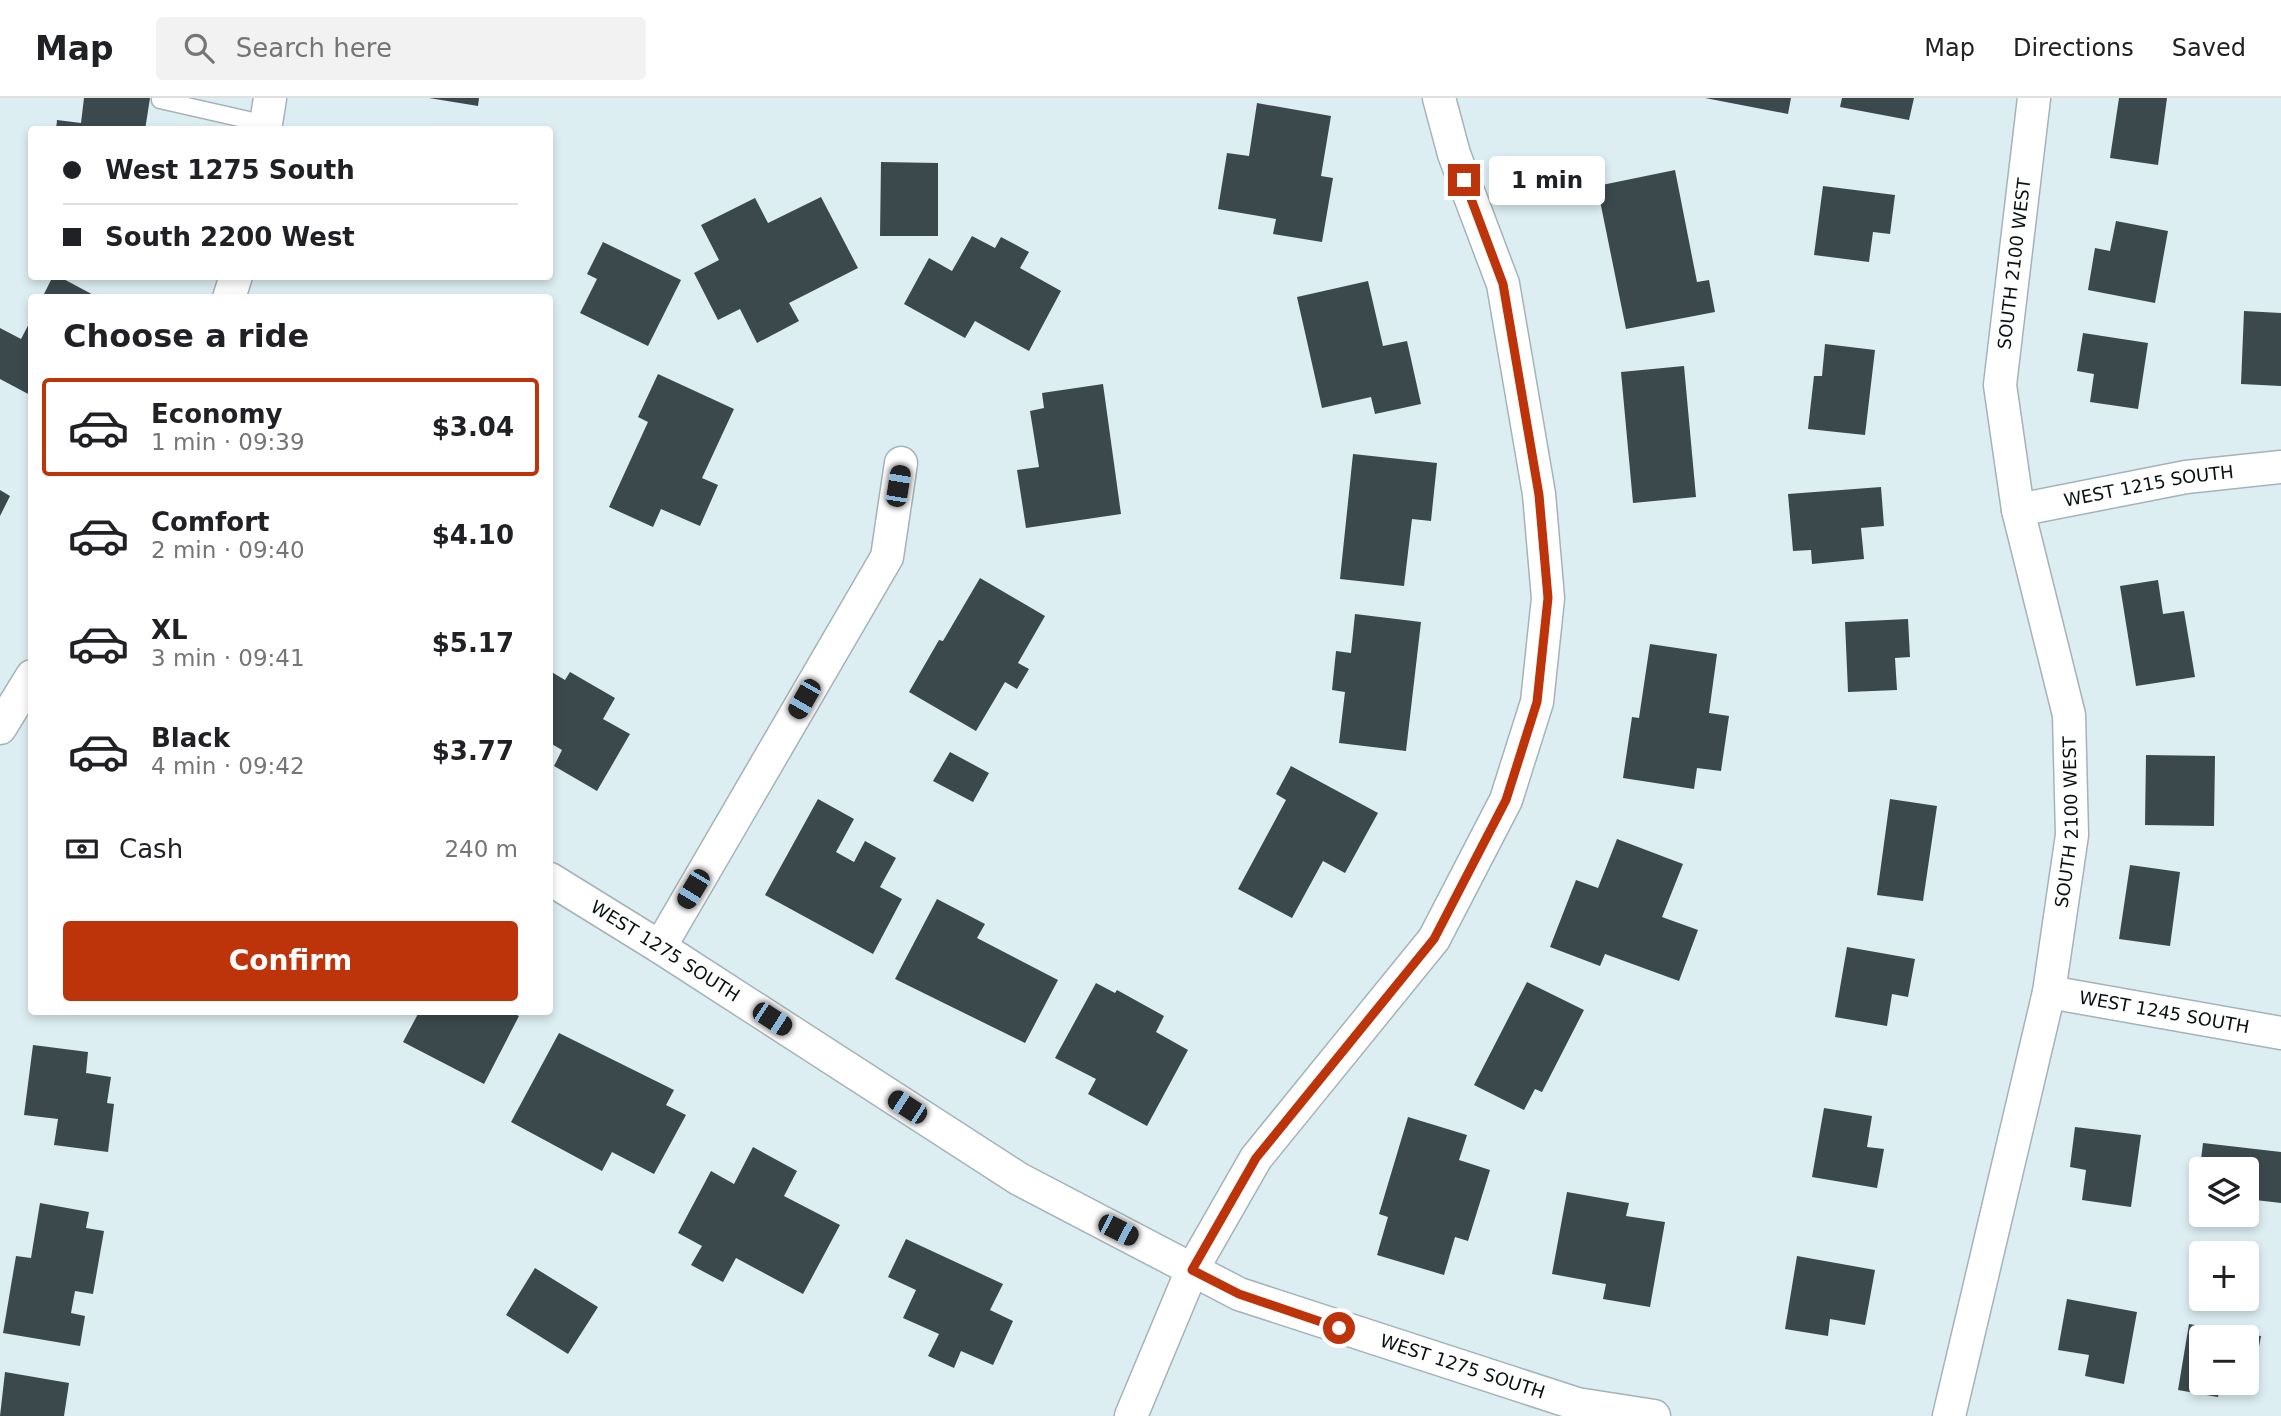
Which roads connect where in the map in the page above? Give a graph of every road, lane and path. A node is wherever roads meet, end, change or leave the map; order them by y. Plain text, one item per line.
1 (1438, 98) edge
2 (2034, 98) edge
3 (160, 100) dead end
4 (267, 117) edge
5 (901, 463) dead end
6 (2281, 467) edge
7 (2018, 510) junction
8 (28, 683) edge
9 (0, 729) edge
10 (553, 881) edge
11 (660, 947) junction
12 (2049, 992) junction
13 (2281, 1033) edge
14 (1192, 1270) junction
15 (1131, 1416) edge
16 (1654, 1416) edge
17 (1949, 1416) edge

1 - 14 street
2 - 7 street, SOUTH 2100 WEST
3 - 4 lane
5 - 11 street
6 - 7 street, WEST 1215 SOUTH
7 - 12 street, SOUTH 2100 WEST
8 - 9 street
10 - 11 street, WEST 1275 SOUTH
11 - 14 street, WEST 1275 SOUTH
12 - 13 street, WEST 1245 SOUTH
12 - 17 street, SOUTH 2100 WEST
14 - 15 street
14 - 16 street, WEST 1275 SOUTH

